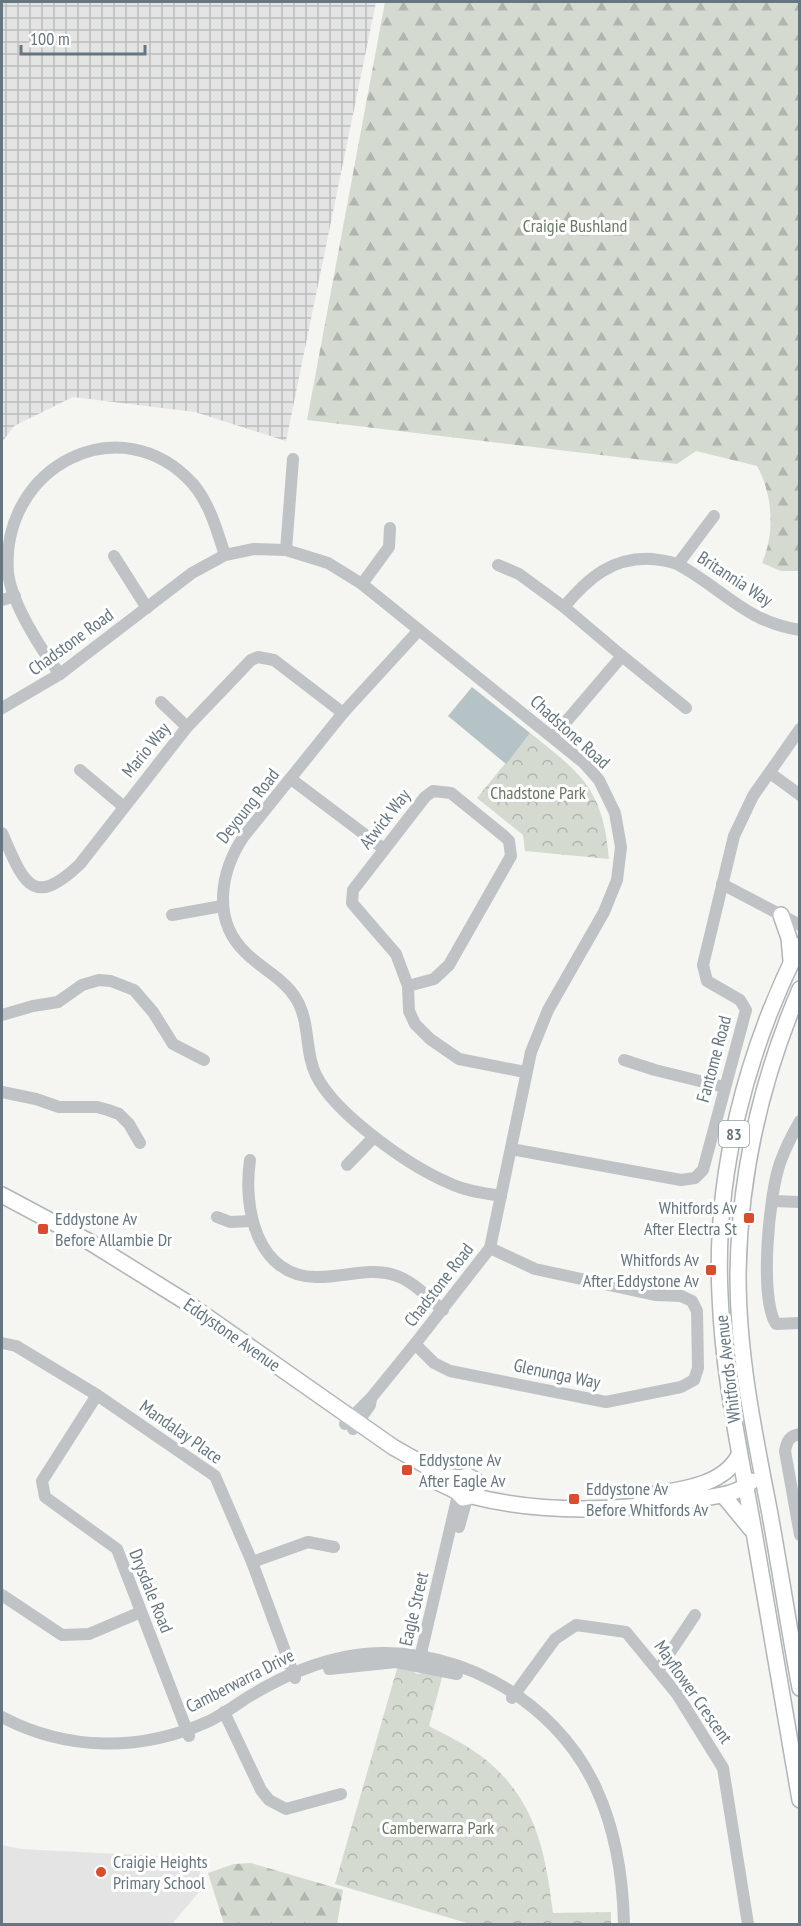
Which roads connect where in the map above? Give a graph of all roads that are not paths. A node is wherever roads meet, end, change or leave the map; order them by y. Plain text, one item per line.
1 (292, 459) dead end
2 (714, 516) dead end
3 (390, 528) dead end
4 (286, 550) junction
5 (225, 555) junction
6 (114, 556) dead end
7 (678, 564) junction
8 (498, 565) dead end
9 (362, 584) junction
10 (15, 596) junction
11 (2, 600) edge
12 (564, 607) junction
13 (147, 608) junction
14 (419, 630) junction
15 (800, 630) edge
16 (622, 656) junction
17 (60, 674) junction
18 (161, 702) dead end
19 (2, 708) edge
20 (686, 708) dead end
21 (343, 713) junction
22 (188, 727) junction
23 (800, 729) edge
24 (553, 737) junction
25 (80, 770) dead end
26 (770, 773) junction
27 (291, 779) junction
28 (800, 795) edge
29 (124, 807) junction
30 (2, 833) edge
31 (384, 849) junction
32 (722, 884) junction
33 (222, 906) junction
34 (172, 915) dead end
35 (781, 915) junction
36 (800, 925) edge
37 (800, 945) edge
38 (791, 963) junction
39 (408, 986) junction
40 (800, 989) edge
41 (2, 1015) edge
42 (204, 1060) dead end
43 (624, 1060) dead end
44 (525, 1072) junction
45 (723, 1087) junction
46 (2, 1092) edge
47 (800, 1121) edge
48 (374, 1137) junction
49 (140, 1143) dead end
50 (512, 1149) junction
51 (250, 1160) dead end
52 (347, 1165) dead end
53 (2, 1195) edge
54 (501, 1196) junction
55 (772, 1201) junction
56 (800, 1202) edge
57 (2, 1203) edge
58 (217, 1217) dead end
59 (251, 1221) junction
60 (490, 1248) junction
61 (443, 1310) junction
62 (800, 1323) edge
63 (2, 1343) edge
64 (415, 1344) junction
65 (97, 1395) junction
66 (351, 1423) junction
67 (800, 1434) edge
68 (739, 1455) junction
69 (761, 1471) junction
70 (746, 1486) junction
71 (465, 1490) junction
72 (723, 1495) junction
73 (641, 1500) junction
74 (769, 1509) junction
75 (754, 1533) junction
76 (800, 1535) edge
77 (334, 1547) dead end
78 (252, 1562) junction
79 (2, 1595) edge
80 (141, 1612) junction
81 (695, 1615) dead end
82 (423, 1660) junction
83 (659, 1669) junction
84 (294, 1676) junction
85 (800, 1688) edge
86 (513, 1696) junction
87 (226, 1716) junction
88 (2, 1717) edge
89 (2, 1725) edge
90 (188, 1733) junction
91 (341, 1794) dead end
92 (800, 1800) edge
93 (616, 1924) edge
94 (624, 1924) edge
95 (747, 1924) edge

1 - 4 street
2 - 7 street
3 - 9 street
4 - 5 street, Chadstone Road
4 - 9 street, Chadstone Road
5 - 10 street
5 - 13 street, Chadstone Road
6 - 13 street
7 - 12 street, Britannia Way
7 - 15 street, Britannia Way
8 - 12 street
9 - 14 street, Chadstone Road
10 - 11 street
10 - 17 street
12 - 16 street
13 - 17 street, Chadstone Road
14 - 21 street, Deyoung Road
14 - 24 street, Chadstone Road
16 - 20 street
16 - 24 street
17 - 19 street, Chadstone Road
18 - 22 street
21 - 22 street, Mario Way
21 - 27 street, Deyoung Road
22 - 29 street, Mario Way
23 - 26 street, Fantome Road
24 - 44 street, Chadstone Road
25 - 29 street
26 - 28 street
26 - 32 street, Fantome Road
27 - 31 street
27 - 33 street, Deyoung Road
29 - 30 street, Mario Way
31 - 39 street, Atwick Way
31 - 39 street, Atwick Way
32 - 35 street
32 - 45 street, Fantome Road
33 - 34 street
33 - 48 street
35 - 36 street
35 - 38 main road
37 - 38 main road, Whitfords Avenue / 83
38 - 68 main road, Whitfords Avenue / 83
39 - 44 street, Atwick Way
40 - 69 main road, Whitfords Avenue / 83
41 - 42 street
43 - 45 street
44 - 50 street, Chadstone Road
45 - 50 street, Fantome Road
46 - 49 street
47 - 55 street
48 - 52 street
48 - 54 street
50 - 54 street, Chadstone Road
51 - 59 street
53 - 66 main road, Eddystone Avenue
54 - 60 street, Chadstone Road
55 - 56 street
55 - 62 street
57 - 66 main road, Eddystone Avenue
58 - 59 street
59 - 61 street
60 - 61 street, Chadstone Road
60 - 64 street, Glenunga Way
61 - 64 street, Chadstone Road
63 - 65 street, Mandalay Place
64 - 66 street, Chadstone Road
65 - 78 street, Mandalay Place
65 - 80 street, Drysdale Road
66 - 71 main road, Eddystone Avenue
67 - 76 street
68 - 70 main road, Whitfords Avenue / 83
68 - 73 main road
69 - 70 main road, Eddystone Avenue
69 - 74 main road, Whitfords Avenue / 83
70 - 72 main road, Eddystone Avenue
70 - 73 main road, Eddystone Avenue
70 - 74 main road
70 - 75 main road, Whitfords Avenue / 83
71 - 72 main road, Eddystone Avenue
71 - 73 main road, Eddystone Avenue
71 - 82 street, Eagle Street
72 - 75 main road
74 - 85 main road, Whitfords Avenue / 83
75 - 92 main road, Whitfords Avenue / 83
77 - 78 street
78 - 84 street, Mandalay Place
79 - 80 street
80 - 90 street, Drysdale Road
81 - 83 street
82 - 84 street, Camberwarra Drive
82 - 86 street, Camberwarra Drive
83 - 86 street, Mayflower Crescent
83 - 95 street, Mayflower Crescent
84 - 87 street, Camberwarra Drive
86 - 93 street, Camberwarra Drive
86 - 94 street, Camberwarra Drive
87 - 90 street, Camberwarra Drive
87 - 91 street
88 - 90 street, Camberwarra Drive
89 - 90 street, Camberwarra Drive

